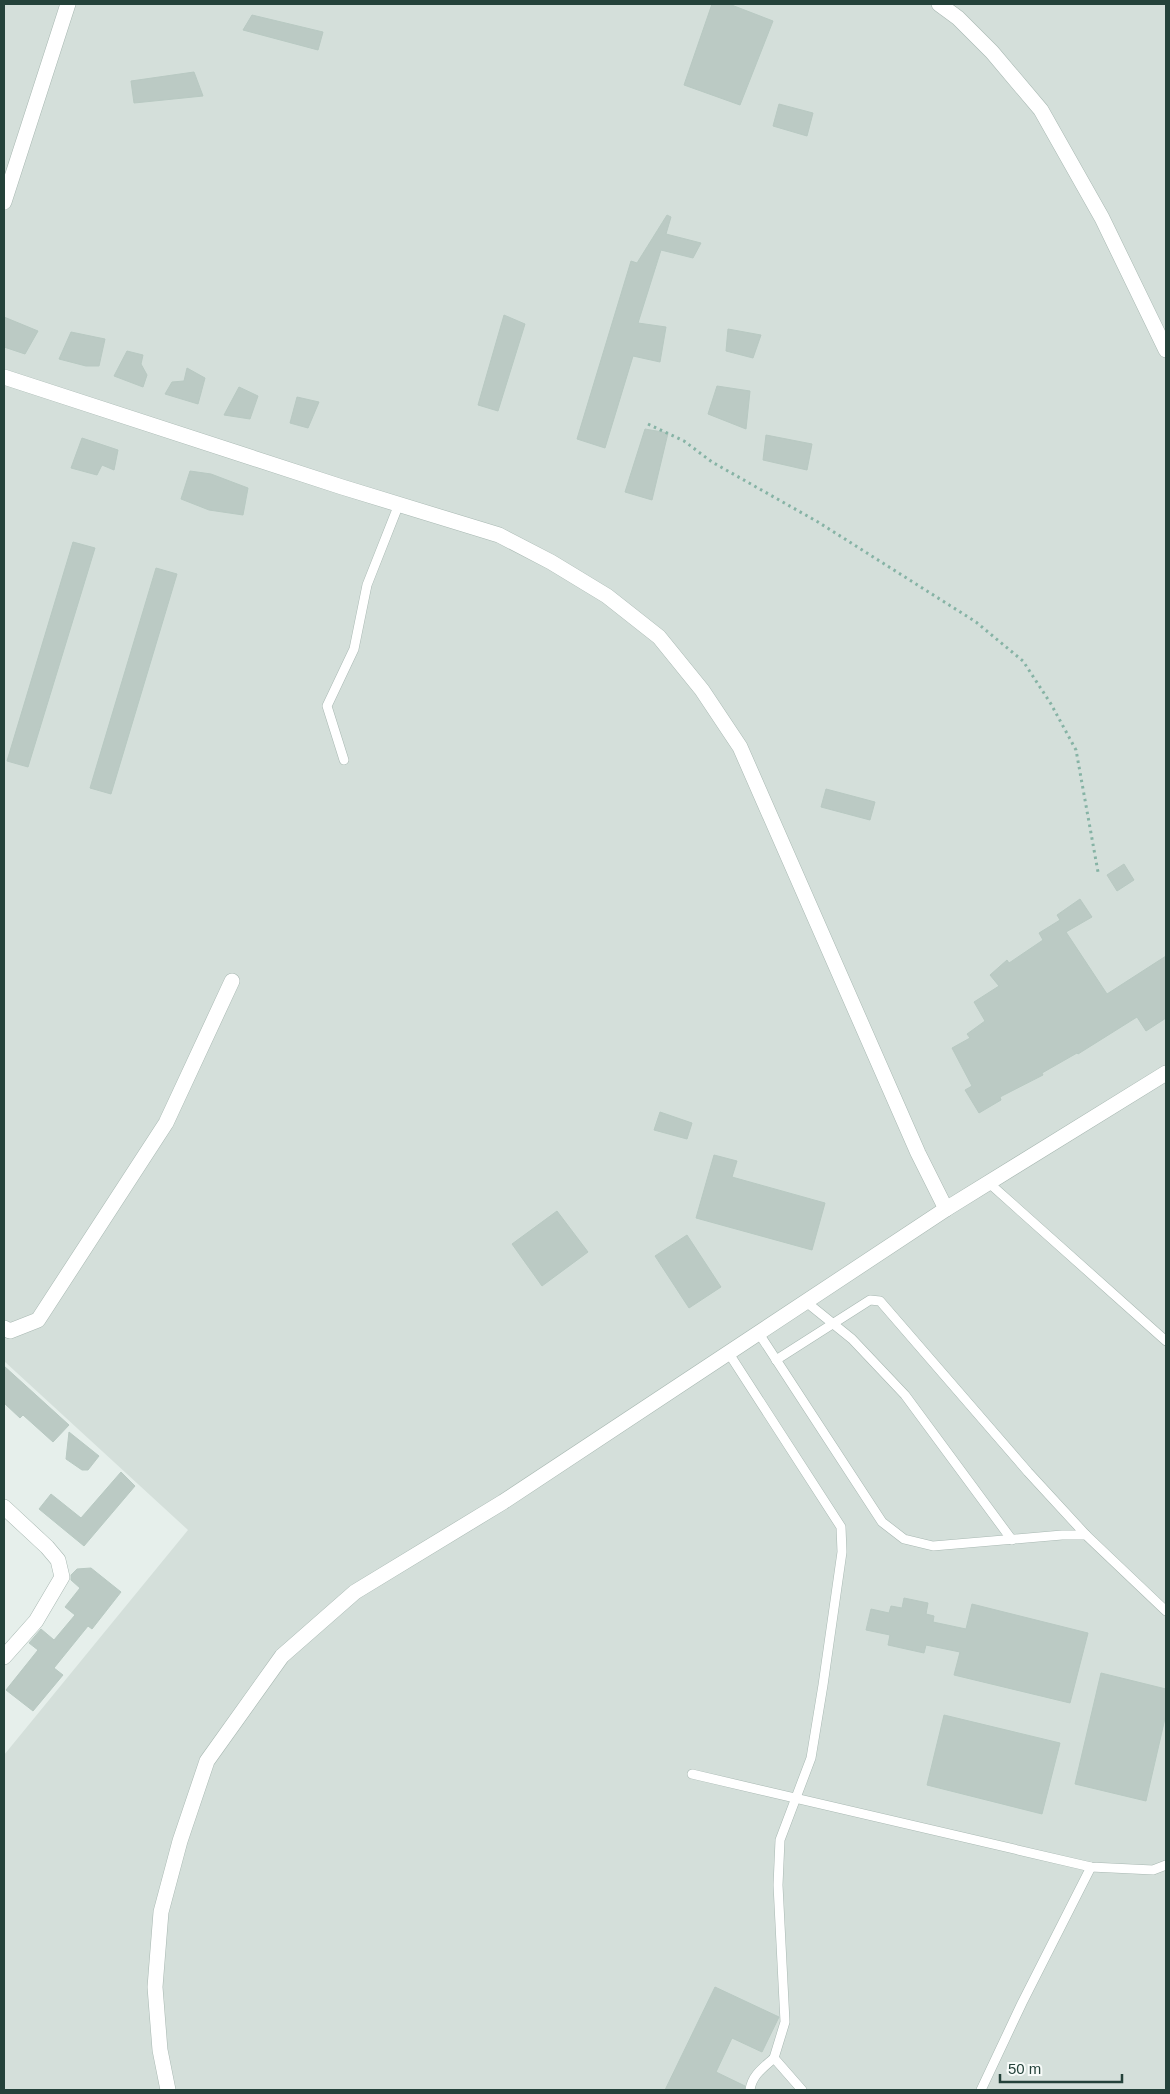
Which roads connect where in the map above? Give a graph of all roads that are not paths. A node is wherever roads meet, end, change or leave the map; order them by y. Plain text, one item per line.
1 (68, 4) edge
2 (939, 4) edge
3 (4, 202) edge
4 (1166, 350) edge
5 (4, 377) edge
6 (398, 504) junction
7 (344, 760) dead end
8 (232, 981) dead end
9 (1166, 1073) edge
10 (989, 1183) junction
11 (946, 1209) junction
12 (805, 1301) junction
13 (833, 1323) junction
14 (4, 1328) edge
15 (758, 1332) junction
16 (1166, 1341) edge
17 (728, 1352) junction
18 (776, 1360) junction
19 (4, 1507) edge
20 (1086, 1535) junction
21 (1012, 1540) junction
22 (1166, 1611) edge
23 (4, 1657) edge
24 (692, 1774) dead end
25 (797, 1799) junction
26 (1166, 1865) edge
27 (1091, 1867) junction
28 (774, 2058) junction
29 (168, 2090) edge
30 (750, 2090) edge
31 (802, 2090) edge
32 (981, 2090) edge

1 - 3 street
2 - 4 street
5 - 6 street
6 - 7 lane
6 - 11 street
8 - 14 street
9 - 10 street
10 - 11 street
10 - 16 lane
11 - 12 street
12 - 13 lane
12 - 15 street
13 - 18 lane
13 - 20 lane
13 - 21 lane
15 - 17 street
15 - 18 lane
17 - 25 lane
17 - 29 street
18 - 21 lane
19 - 23 street
20 - 21 lane
20 - 22 lane
24 - 25 lane
25 - 27 lane
25 - 28 lane
26 - 27 lane
27 - 32 lane
28 - 30 lane
28 - 31 lane

